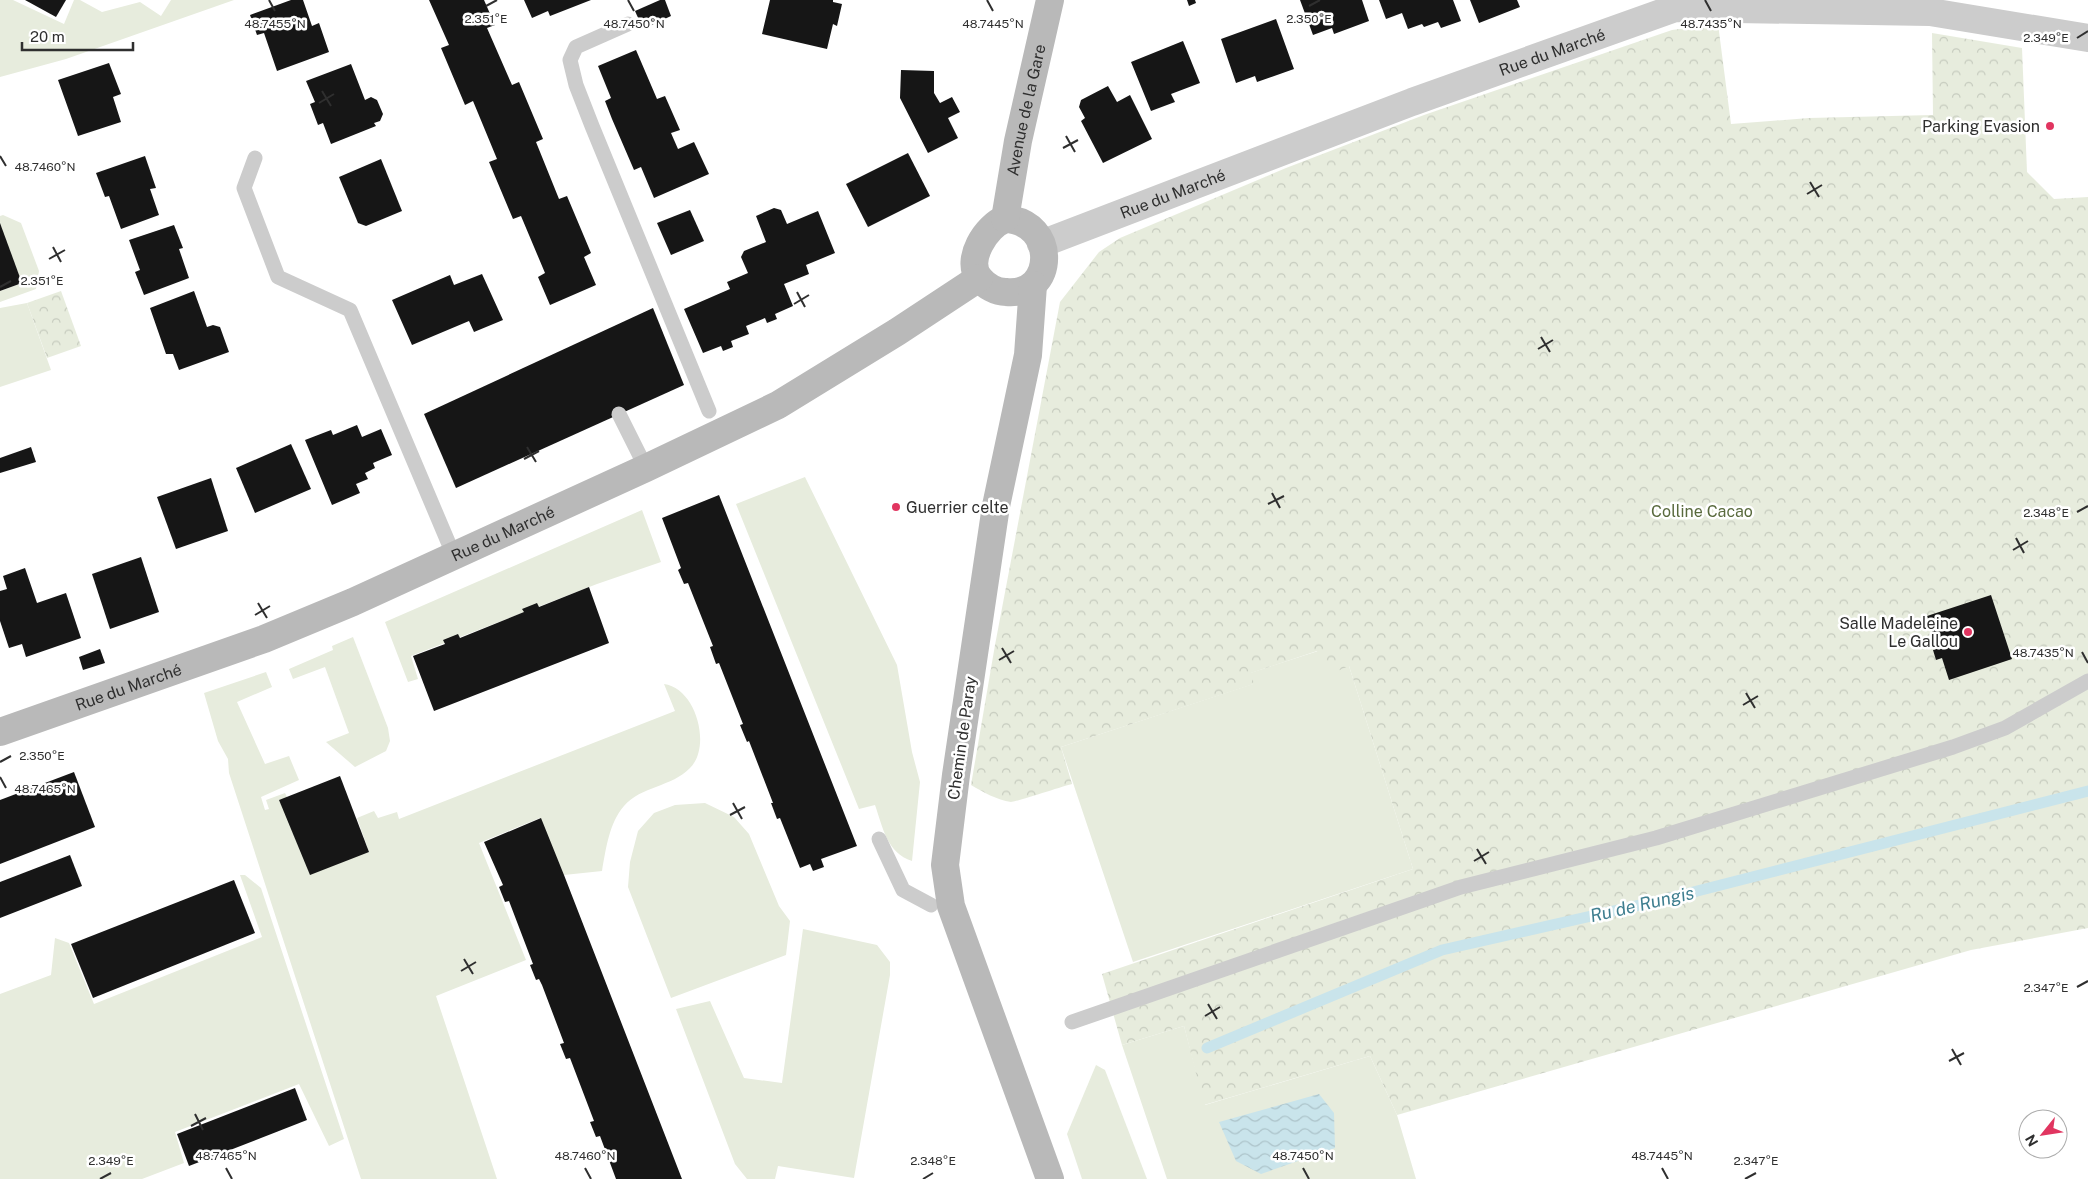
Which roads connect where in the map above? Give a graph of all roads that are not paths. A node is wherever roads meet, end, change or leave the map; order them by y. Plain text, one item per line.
1 (1050, 0) edge
2 (628, 24) dead end
3 (2088, 38) edge
4 (255, 158) dead end
5 (1005, 219) junction
6 (1041, 244) junction
7 (979, 278) junction
8 (1033, 285) junction
9 (709, 411) dead end
10 (619, 414) dead end
11 (646, 468) junction
12 (454, 556) junction
13 (2088, 681) edge
14 (0, 732) edge
15 (879, 838) dead end
16 (931, 905) dead end
17 (1072, 1022) dead end
18 (1050, 1179) edge

1 - 5 street, Avenue de la Gare
2 - 9 lane
3 - 6 street, Rue du Marché
4 - 12 lane
5 - 6 street
5 - 7 street
6 - 8 street
7 - 8 street
7 - 11 street, Rue du Marché
8 - 18 street, Chemin de Paray
10 - 11 lane
11 - 12 street, Rue du Marché
12 - 14 street, Rue du Marché
13 - 17 lane
15 - 16 lane

